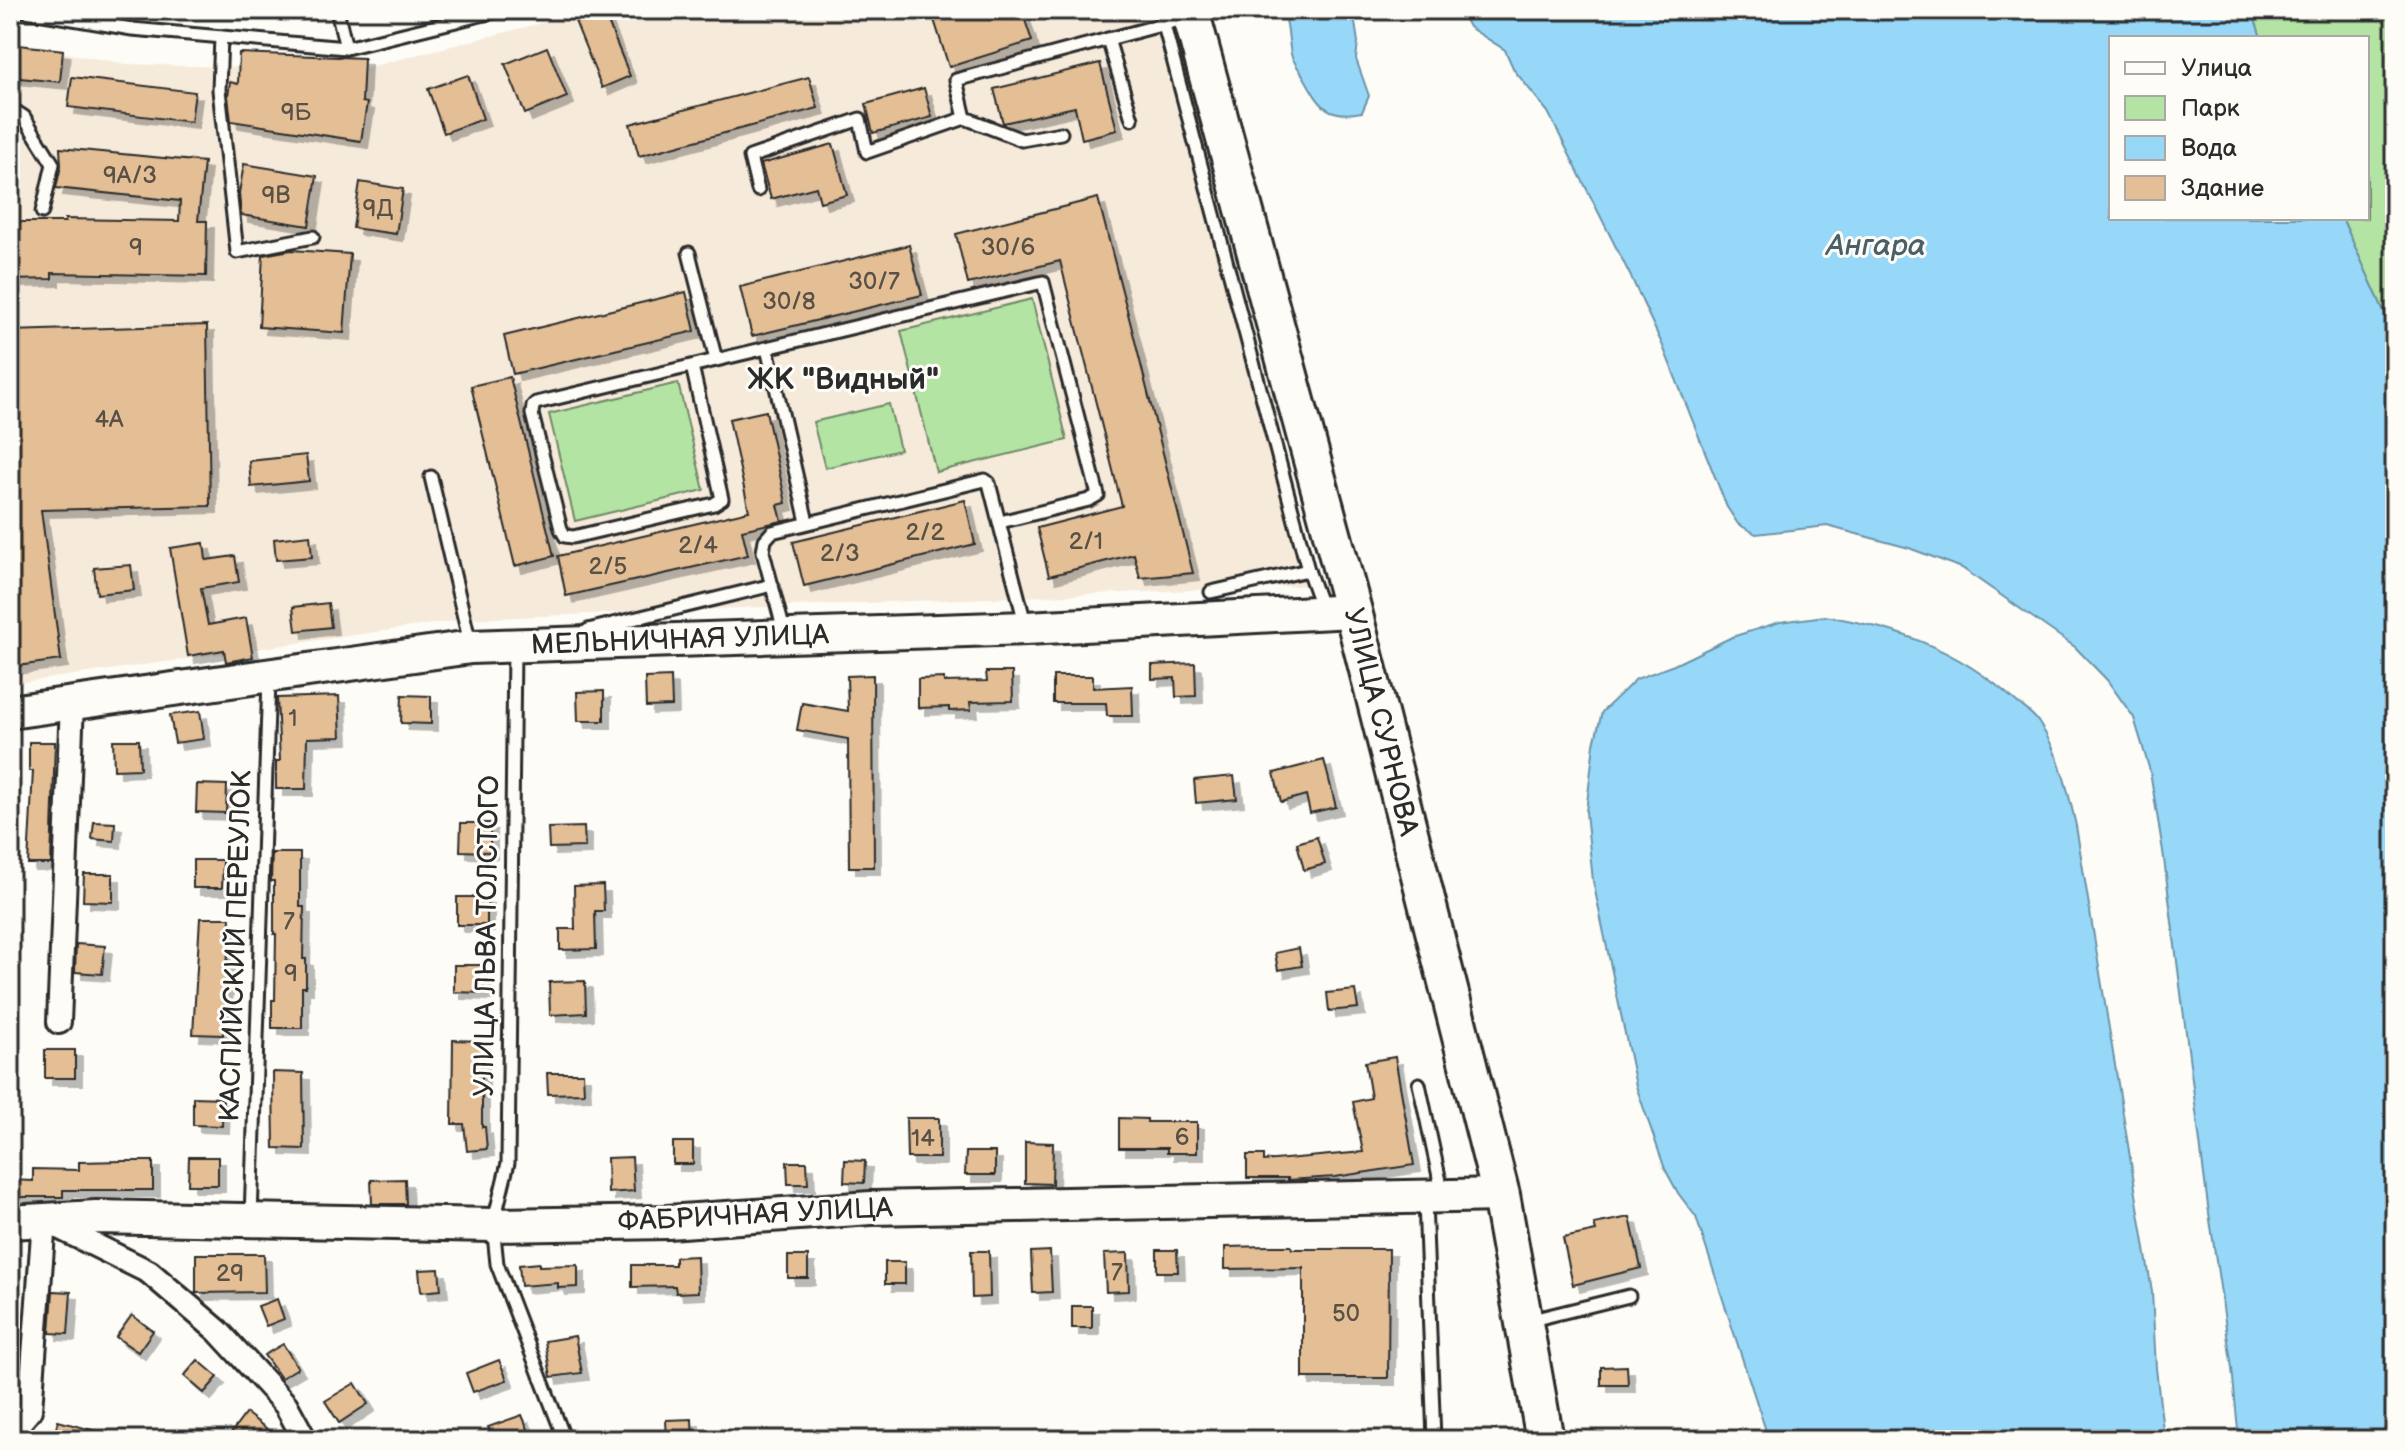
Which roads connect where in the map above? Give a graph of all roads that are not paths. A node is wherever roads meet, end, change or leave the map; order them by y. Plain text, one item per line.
1 (20, 10) edge
2 (337, 10) edge
3 (501, 10) edge
4 (1184, 14) edge
5 (221, 37) junction
6 (1108, 39) junction
7 (346, 48) junction
8 (10, 108) edge
9 (965, 118) junction
10 (1132, 119) dead end
11 (1061, 133) dead end
12 (758, 190) dead end
13 (42, 212) dead end
14 (313, 237) dead end
15 (689, 253) dead end
16 (767, 348) junction
17 (716, 360) junction
18 (692, 366) junction
19 (431, 477) dead end
20 (807, 522) junction
21 (1000, 522) junction
22 (1308, 570) junction
23 (772, 585) junction
24 (1211, 592) dead end
25 (1338, 612) junction
26 (1026, 628) junction
27 (785, 636) junction
28 (520, 645) junction
29 (471, 647) junction
30 (269, 675) junction
31 (72, 703) junction
32 (10, 712) edge
33 (59, 1022) dead end
34 (1419, 1084) dead end
35 (1501, 1195) junction
36 (1434, 1196) junction
37 (251, 1219) junction
38 (44, 1220) junction
39 (10, 1222) edge
40 (493, 1225) junction
41 (1629, 1296) dead end
42 (1540, 1318) junction
43 (10, 1424) edge
44 (305, 1440) edge
45 (565, 1440) edge
46 (1434, 1440) edge
47 (1545, 1440) edge
48 (1560, 1440) edge

1 - 5 lane
2 - 7 lane
3 - 7 lane
4 - 6 lane
4 - 22 lane
4 - 25 main road, УЛИЦА СУРНОВА
4 - 42 main road, УЛИЦА СУРНОВА
5 - 7 lane
5 - 14 lane
6 - 9 lane
6 - 10 lane
8 - 13 lane
9 - 11 lane
9 - 12 lane
15 - 17 lane
16 - 17 lane
16 - 20 lane
16 - 21 lane
17 - 18 lane
18 - 18 lane
19 - 29 lane
20 - 21 lane
20 - 23 lane
21 - 26 lane
22 - 24 lane
22 - 25 lane
23 - 27 lane
23 - 28 lane
25 - 26 street, МЕЛЬНИЧНАЯ УЛИЦА
25 - 35 main road, УЛИЦА СУРНОВА
26 - 27 street, МЕЛЬНИЧНАЯ УЛИЦА
27 - 28 street, МЕЛЬНИЧНАЯ УЛИЦА
28 - 29 street, МЕЛЬНИЧНАЯ УЛИЦА
28 - 40 lane, УЛИЦА ЛЬВА ТОЛСТОГО
29 - 30 street, МЕЛЬНИЧНАЯ УЛИЦА
30 - 31 street, МЕЛЬНИЧНАЯ УЛИЦА
30 - 37 lane, КАСПИЙСКИЙ ПЕРЕУЛОК
31 - 32 street, МЕЛЬНИЧНАЯ УЛИЦА
31 - 33 street
34 - 36 lane
35 - 36 street, ФАБРИЧНАЯ УЛИЦА
35 - 47 main road, УЛИЦА СУРНОВА
36 - 40 street, ФАБРИЧНАЯ УЛИЦА
36 - 46 lane
37 - 38 street, ФАБРИЧНАЯ УЛИЦА
37 - 40 street, ФАБРИЧНАЯ УЛИЦА
38 - 39 street, ФАБРИЧНАЯ УЛИЦА
38 - 43 street
38 - 44 street
40 - 45 lane, УЛИЦА ЛЬВА ТОЛСТОГО
41 - 42 lane
42 - 48 main road, УЛИЦА СУРНОВА

